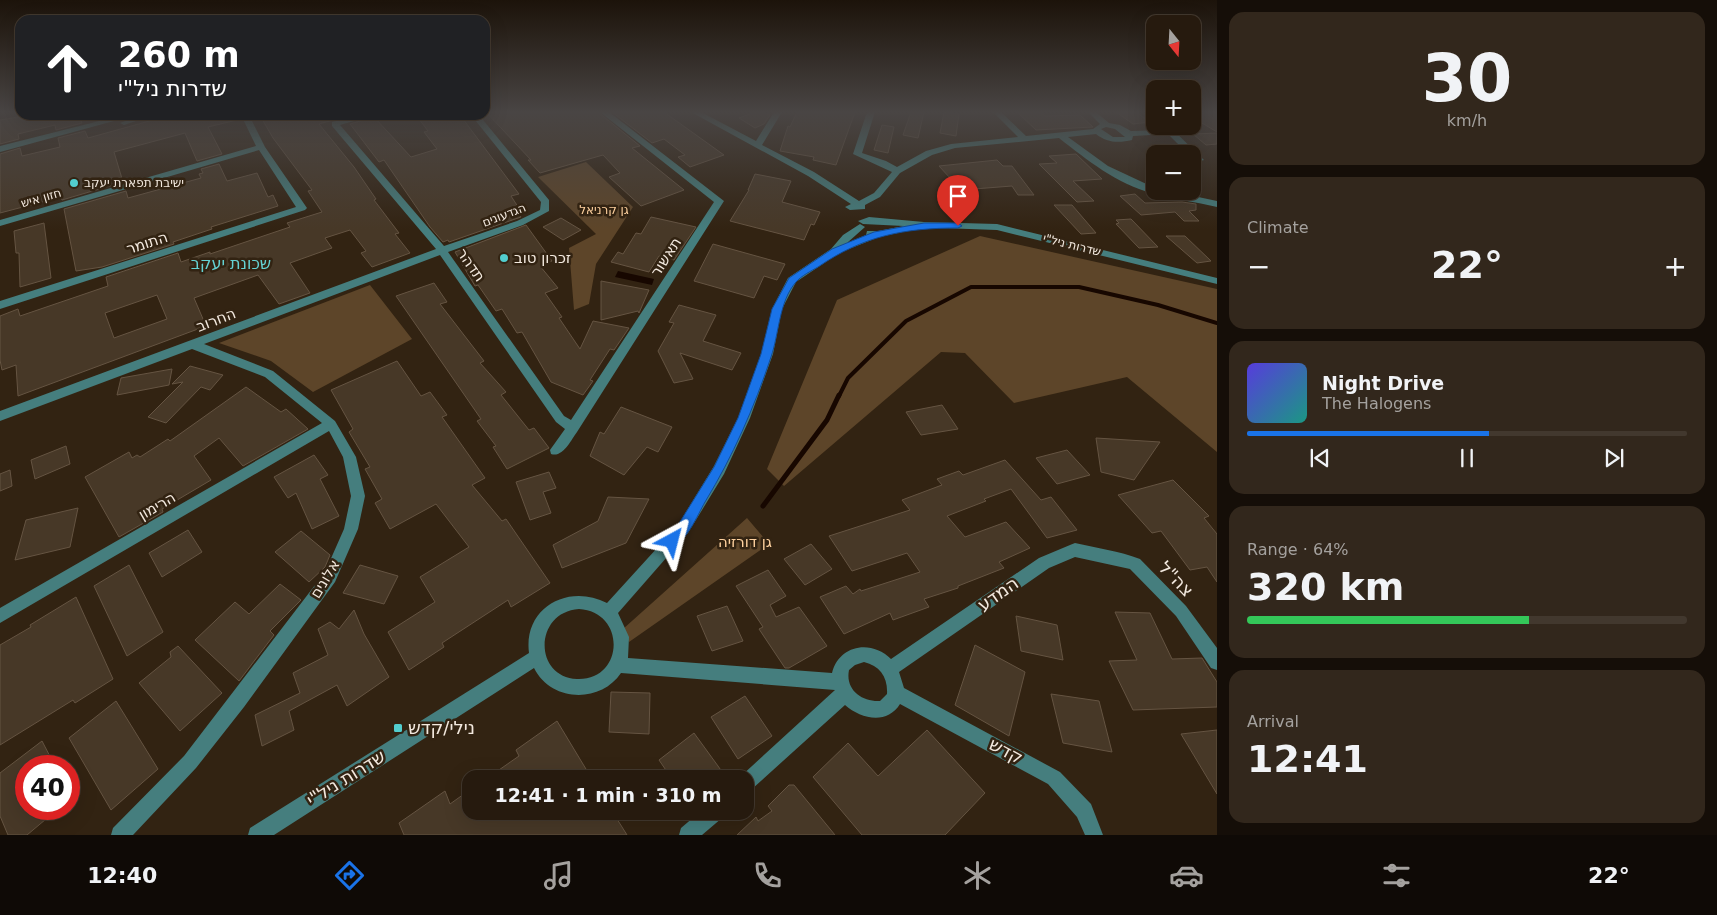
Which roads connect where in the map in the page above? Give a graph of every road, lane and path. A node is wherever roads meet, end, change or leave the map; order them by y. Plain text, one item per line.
1 (247, 151) edge
2 (264, 151) edge
3 (358, 151) edge
4 (504, 151) edge
5 (654, 151) edge
6 (753, 151) edge
7 (766, 151) edge
8 (858, 151) edge
9 (938, 151) edge
10 (1081, 151) edge
11 (897, 171) junction
12 (1146, 188) edge
13 (1198, 200) edge
14 (1217, 204) edge
15 (855, 206) junction
16 (876, 221) junction
17 (0, 223) edge
18 (862, 224) junction
19 (924, 225) junction
20 (879, 234) junction
21 (442, 250) junction
22 (835, 251) junction
23 (1217, 281) edge
24 (0, 305) edge
25 (194, 345) junction
26 (0, 416) edge
27 (331, 424) junction
28 (573, 428) junction
29 (556, 450) dead end
30 (1116, 558) joint
31 (609, 612) junction
32 (0, 616) edge
33 (537, 657) junction
34 (1217, 662) edge
35 (617, 664) junction
36 (890, 669) junction
37 (843, 688) junction
38 (896, 692) junction
39 (754, 775) edge
40 (705, 820) edge
41 (120, 835) edge
42 (257, 835) edge
43 (688, 835) edge
44 (1094, 835) edge

1 - 17 street, חזון איש
2 - 24 street, התומר
3 - 21 street, תדהר
4 - 21 street, הגדעונים
5 - 28 street, תאשור
6 - 15 street
7 - 15 street
8 - 11 street
9 - 11 street
10 - 12 street
11 - 15 street
13 - 14 street
15 - 16 street
15 - 18 street
16 - 18 street, שדרות ניל"י
16 - 19 street, שדרות ניל"י
16 - 20 street
18 - 20 street
18 - 22 street, שדרות ניל"י
19 - 20 street, שדרות ניל"י
19 - 23 street, שדרות ניל"י
20 - 22 street, שדרות ניל"י
21 - 25 street, החרוב
21 - 28 street, תדהר
22 - 31 street, שדרות ניל"י
25 - 26 street, החרוב
25 - 27 street, אלונים
27 - 32 street, הרימון
27 - 41 street, אלונים
28 - 29 street, תאשור
30 - 34 street, צה"ל
30 - 36 street, המדע
31 - 33 street
31 - 35 street
33 - 35 street
33 - 42 street, שדרות ניל"י
35 - 37 street
36 - 37 street
36 - 38 street
37 - 38 street
37 - 39 street
38 - 44 street, קדש
40 - 43 street

